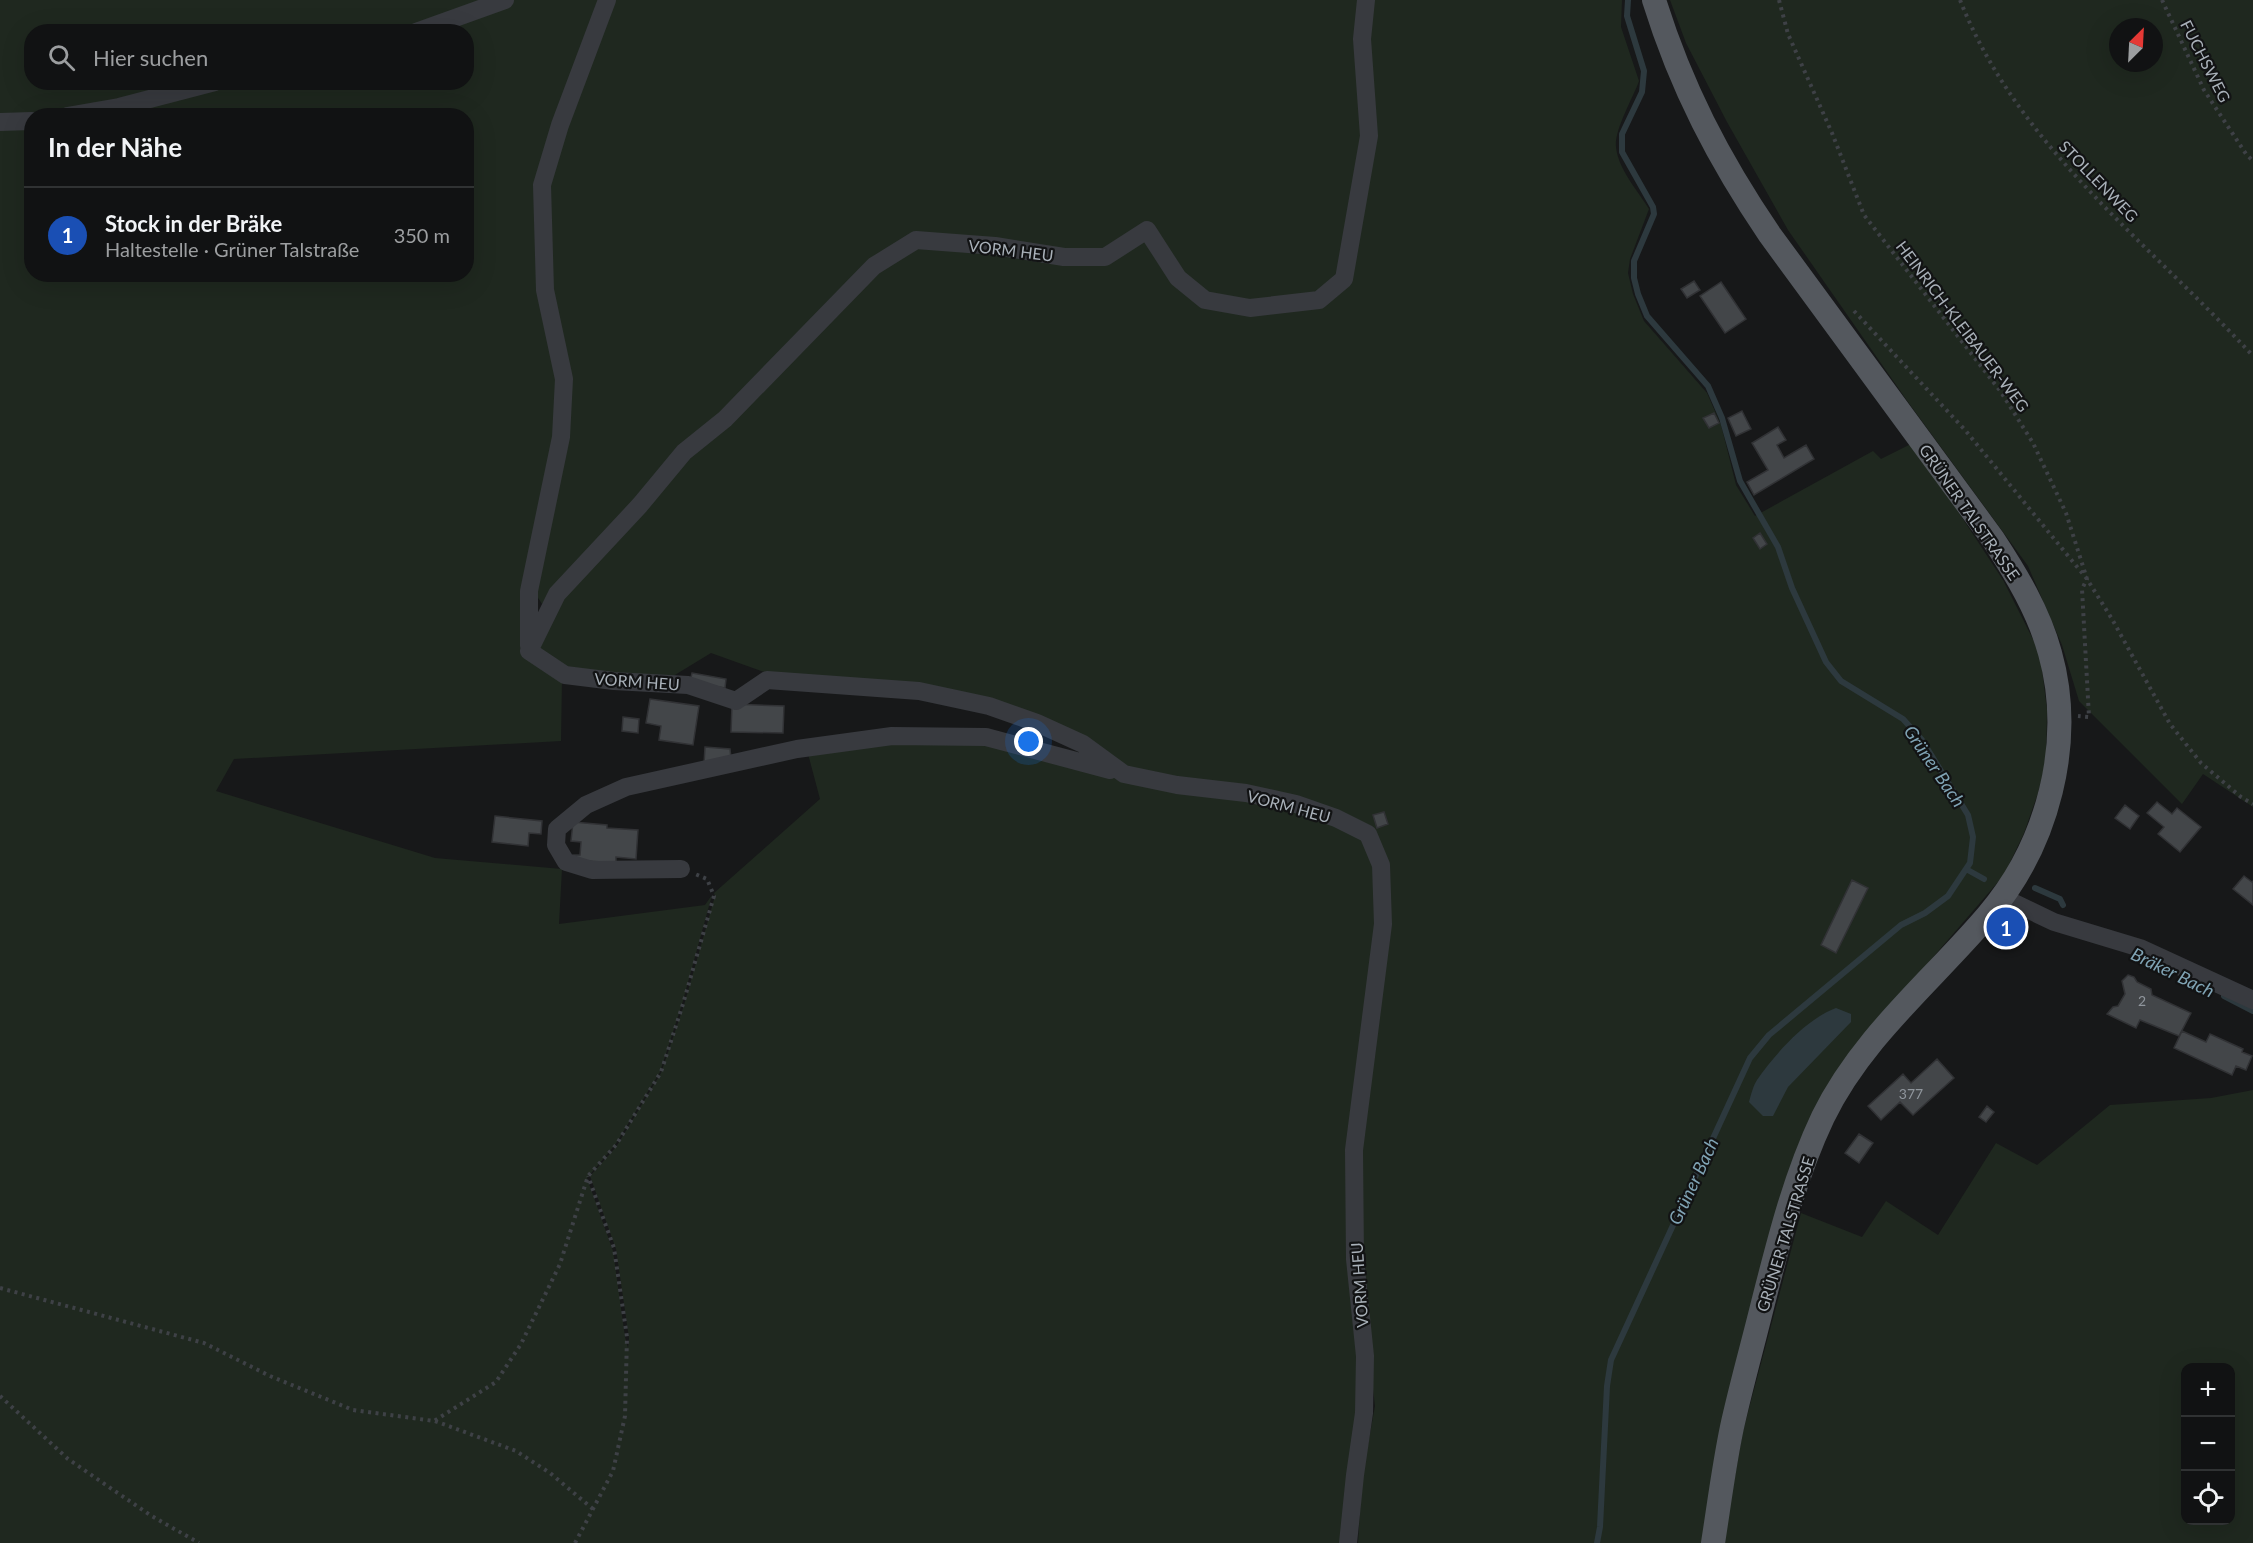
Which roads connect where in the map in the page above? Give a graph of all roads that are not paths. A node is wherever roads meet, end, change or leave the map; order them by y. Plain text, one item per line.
1 (505, 0) edge
2 (607, 0) edge
3 (1366, 0) edge
4 (1654, 0) edge
5 (438, 24) edge
6 (184, 90) edge
7 (113, 108) edge
8 (24, 121) edge
9 (0, 122) edge
10 (529, 651) junction
11 (1125, 774) junction
12 (681, 869) road end
13 (2002, 897) junction
14 (2253, 1000) edge
15 (1348, 1543) edge
16 (1713, 1543) edge

1 - 5 street
2 - 10 street
3 - 10 street, VORM HEU
4 - 13 main road, GRÜNER TALSTRASSE
6 - 7 street
8 - 9 street
10 - 11 street, VORM HEU
11 - 12 street
11 - 15 street, VORM HEU
13 - 14 street
13 - 16 main road, GRÜNER TALSTRASSE

